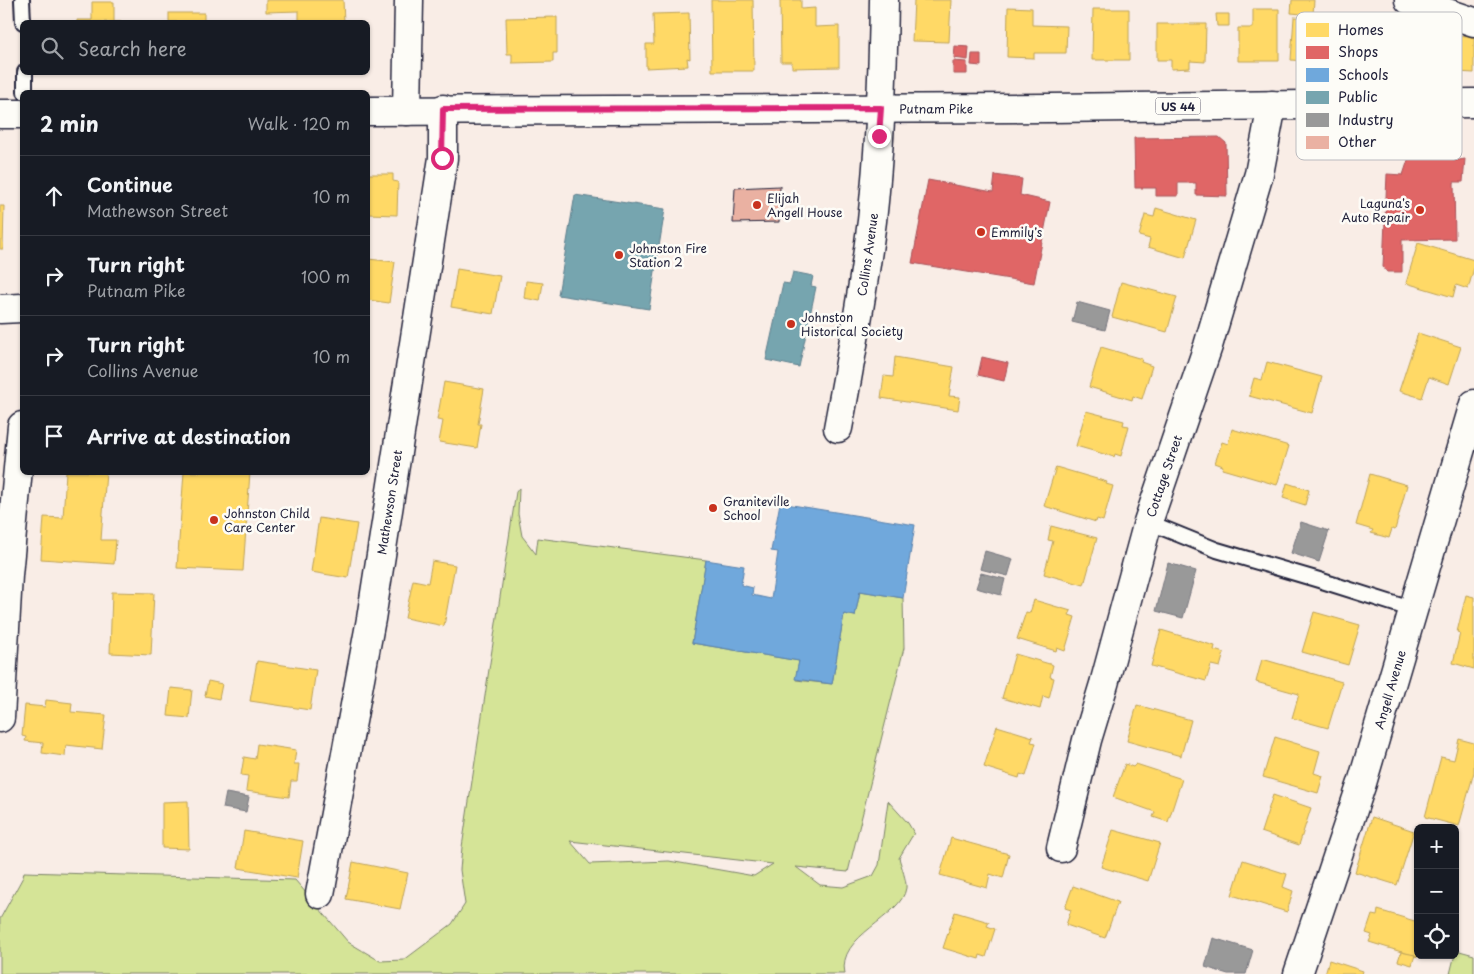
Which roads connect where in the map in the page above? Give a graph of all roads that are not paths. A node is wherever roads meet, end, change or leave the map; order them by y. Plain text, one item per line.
1 (22, 0) edge
2 (409, 0) edge
3 (884, 0) edge
4 (1409, 0) edge
5 (1444, 12) edge
6 (1462, 18) edge
7 (23, 20) edge
8 (1474, 22) edge
9 (25, 75) edge
10 (25, 90) edge
11 (1272, 105) junction
12 (1296, 105) edge
13 (881, 108) junction
14 (443, 109) junction
15 (370, 111) edge
16 (407, 111) junction
17 (0, 114) edge
18 (20, 114) edge
19 (20, 308) edge
20 (0, 309) edge
21 (1474, 404) edge
22 (838, 428) dead end
23 (20, 447) edge
24 (1148, 522) junction
25 (1414, 610) junction
26 (0, 718) edge
27 (1061, 848) dead end
28 (320, 894) dead end
29 (1298, 974) edge

1 - 7 lane
2 - 16 street
3 - 13 street, Collins Avenue
4 - 5 street
6 - 8 street
9 - 10 lane
11 - 12 street, Putnam Pike / US 44
11 - 13 street, Putnam Pike / US 44
11 - 24 street, Cottage Street
13 - 14 street, Putnam Pike / US 44
13 - 22 street, Collins Avenue
14 - 16 street, Putnam Pike / US 44
14 - 28 street, Mathewson Street
15 - 16 street, Putnam Pike / US 44
17 - 18 street
19 - 20 street
21 - 25 street, Angell Avenue
23 - 26 street
24 - 25 lane
24 - 27 street, Cottage Street
25 - 29 street, Angell Avenue

